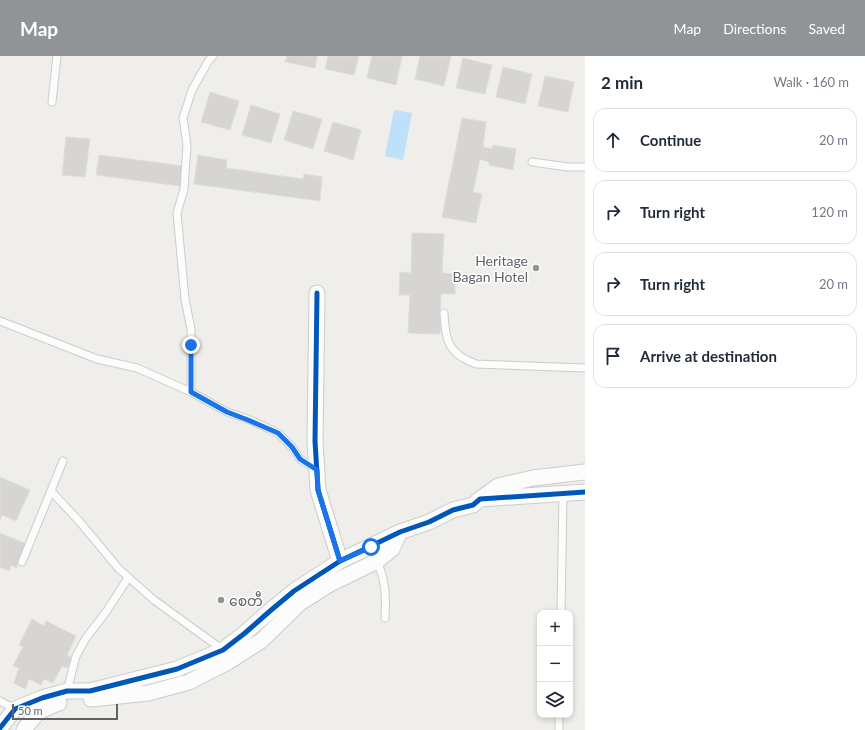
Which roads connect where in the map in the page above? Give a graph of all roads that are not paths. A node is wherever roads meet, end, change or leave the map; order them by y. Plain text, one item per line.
1 (57, 56) edge
2 (213, 56) edge
3 (52, 102) dead end
4 (532, 162) dead end
5 (585, 167) edge
6 (317, 294) dead end
7 (444, 313) dead end
8 (0, 321) edge
9 (585, 368) edge
10 (191, 392) junction
11 (63, 461) dead end
12 (317, 470) junction
13 (585, 472) edge
14 (51, 491) junction
15 (585, 492) edge
16 (563, 494) junction
17 (480, 499) junction
18 (400, 532) junction
19 (340, 561) junction
20 (359, 561) junction
21 (377, 561) junction
22 (22, 562) dead end
23 (128, 578) junction
24 (561, 610) edge
25 (385, 618) dead end
26 (223, 650) junction
27 (67, 691) junction
28 (0, 702) edge
29 (6, 717) edge
30 (559, 718) edge
31 (24, 730) edge
32 (559, 730) edge

1 - 3 lane
2 - 10 lane
4 - 5 lane
6 - 12 street
7 - 9 lane
8 - 10 lane
10 - 12 lane
11 - 14 lane
12 - 19 street
13 - 17 street
14 - 22 lane
14 - 23 lane
15 - 16 street
16 - 17 street
16 - 24 lane
17 - 18 street
18 - 20 street
18 - 21 street
19 - 20 street
19 - 26 street
20 - 21 street
20 - 31 street
21 - 25 lane
23 - 26 lane
23 - 27 lane
26 - 27 street
27 - 29 street
28 - 29 lane
30 - 32 lane

